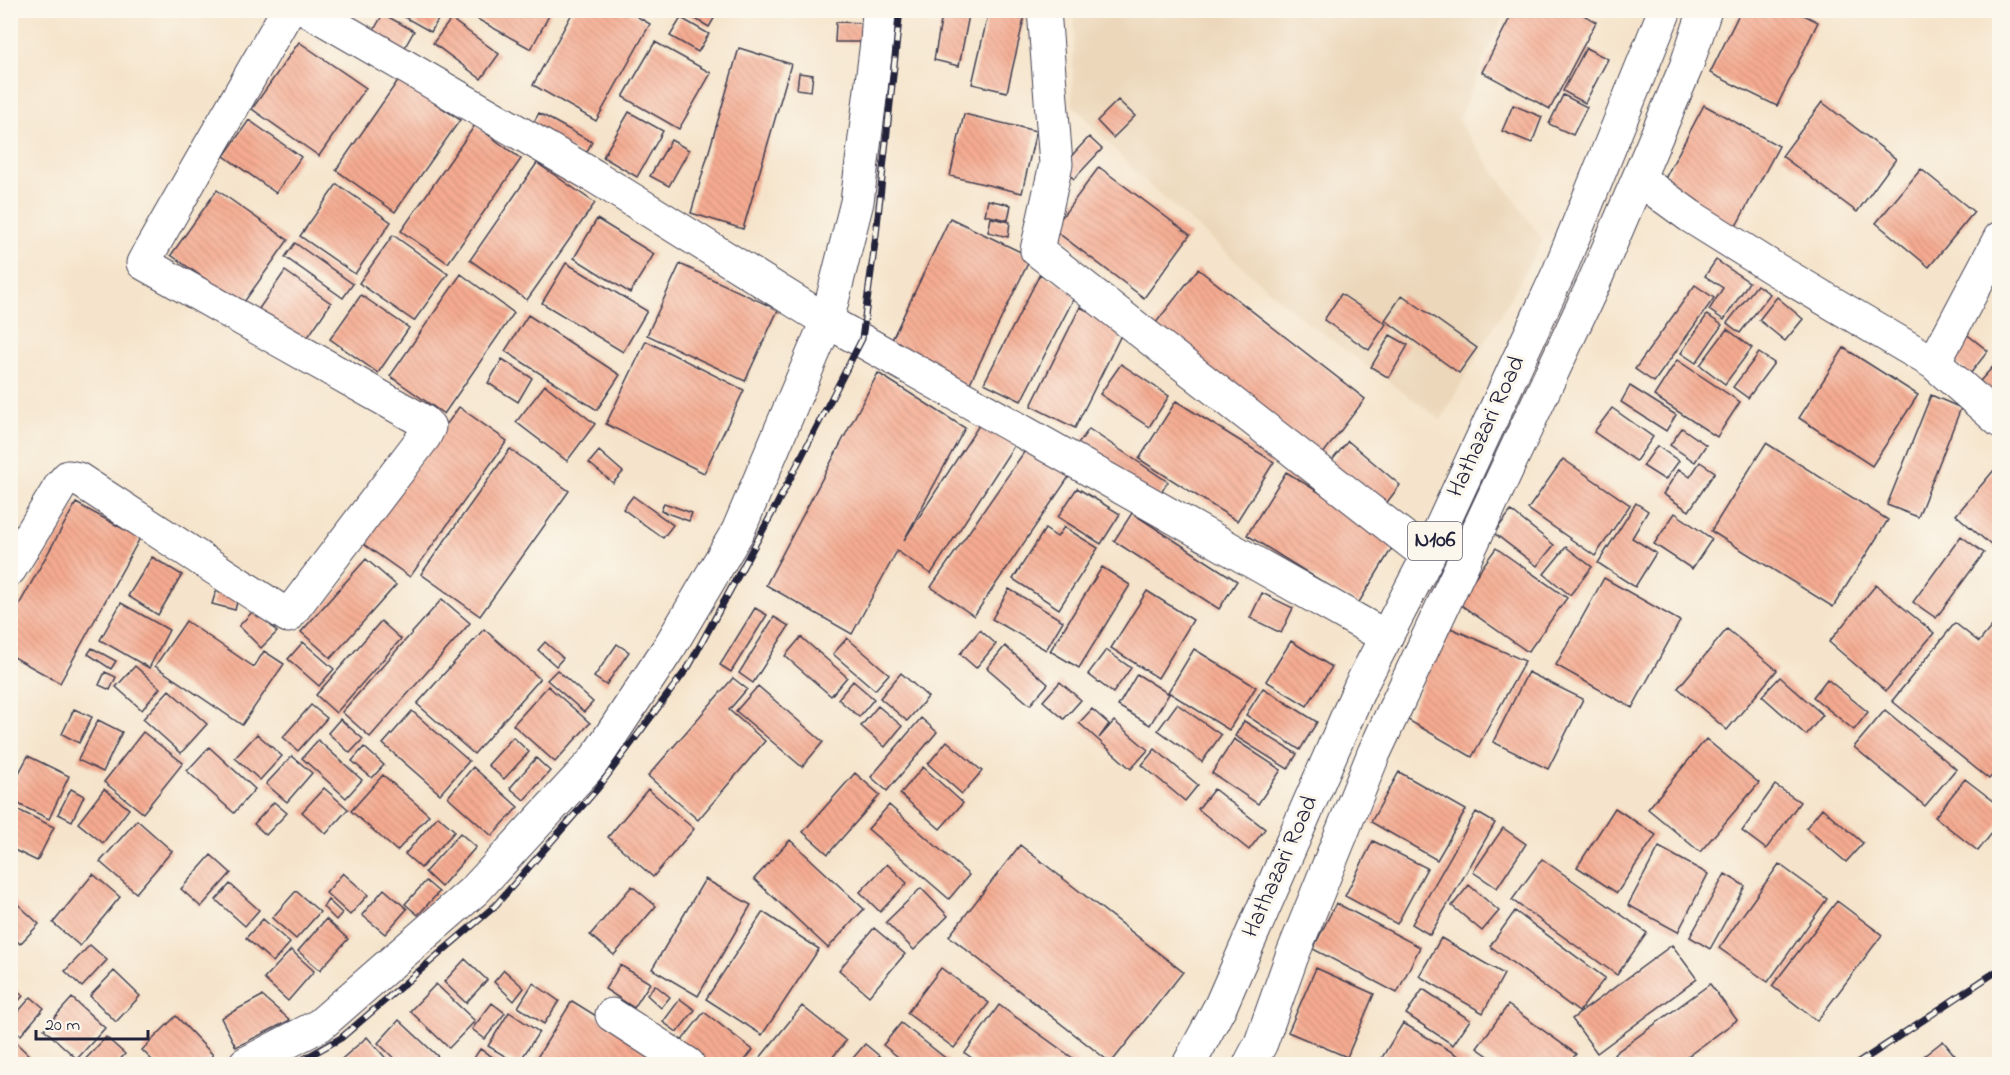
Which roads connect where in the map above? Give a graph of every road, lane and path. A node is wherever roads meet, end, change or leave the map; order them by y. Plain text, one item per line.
1 (288, 10) edge
2 (308, 10) edge
3 (879, 10) edge
4 (1044, 10) edge
5 (1705, 10) edge
6 (1661, 12) edge
7 (1639, 179) junction
8 (2000, 238) edge
9 (827, 321) junction
10 (1934, 363) junction
11 (2000, 421) edge
12 (1428, 556) junction
13 (10, 568) edge
14 (1386, 637) junction
15 (612, 1015) dead end
16 (245, 1065) edge
17 (687, 1065) edge
18 (1189, 1065) edge
19 (1250, 1065) edge

1 - 13 main road
2 - 9 main road
3 - 9 main road
4 - 12 main road
5 - 7 main road, Hathazari Road / N106
6 - 12 main road, Hathazari Road / N106
7 - 10 main road
7 - 19 main road, Hathazari Road / N106
8 - 10 main road
9 - 14 main road
9 - 16 main road
10 - 11 main road
12 - 14 main road, Hathazari Road / N106
14 - 18 main road, Hathazari Road / N106
15 - 17 main road

